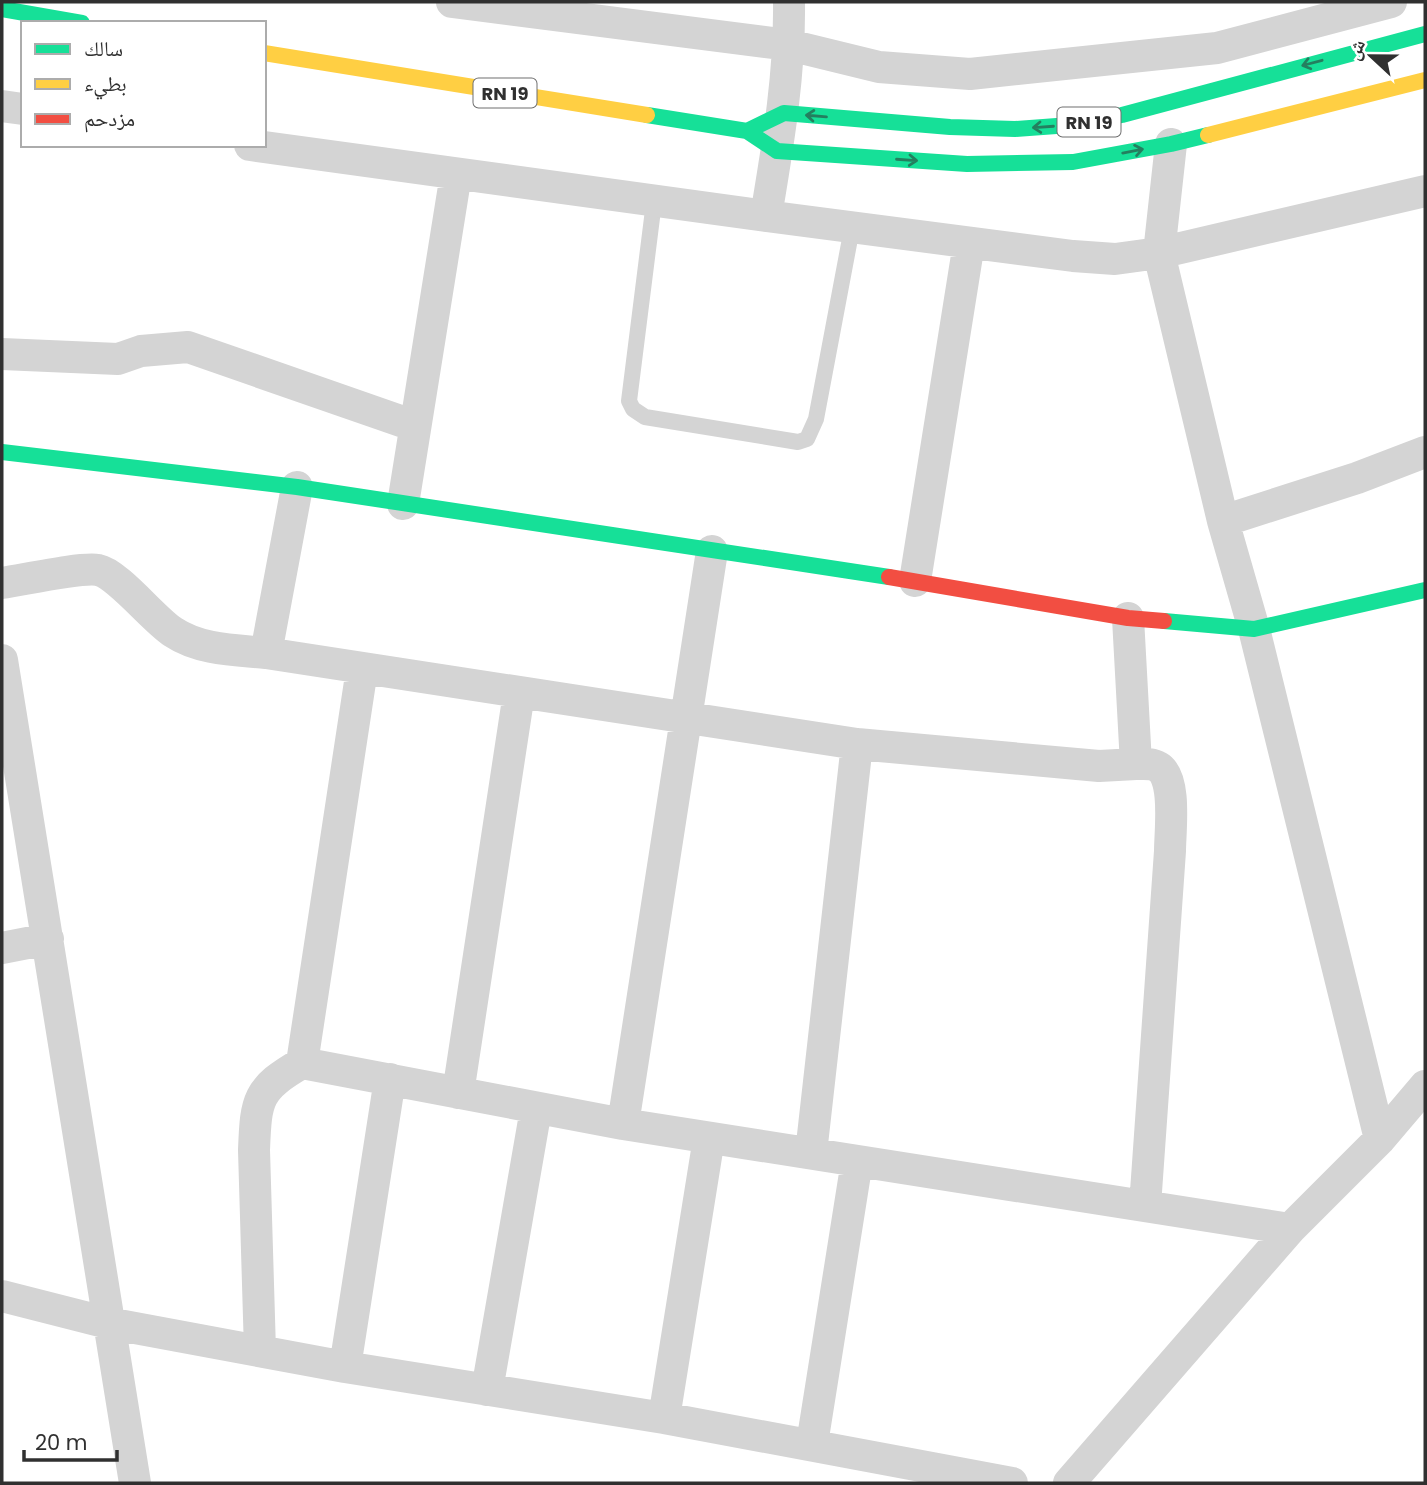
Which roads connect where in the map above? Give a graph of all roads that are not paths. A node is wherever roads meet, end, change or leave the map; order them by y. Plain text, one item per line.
1 (452, 2) edge
2 (789, 2) edge
3 (1391, 2) edge
4 (2, 9) edge
5 (71, 21) edge
6 (1425, 34) edge
7 (789, 45) junction
8 (266, 53) edge
9 (1425, 80) edge
10 (2, 106) edge
11 (21, 109) edge
12 (784, 113) junction
13 (747, 131) junction
14 (1171, 144) junction
15 (264, 147) edge
16 (777, 151) junction
17 (456, 174) junction
18 (1425, 191) edge
19 (654, 202) junction
20 (766, 216) junction
21 (852, 228) junction
22 (968, 243) junction
23 (1159, 253) junction
24 (2, 354) edge
25 (415, 426) junction
26 (2, 452) edge
27 (1425, 452) edge
28 (297, 487) junction
29 (403, 503) junction
30 (1223, 521) junction
31 (712, 551) junction
32 (915, 581) junction
33 (2, 583) edge
34 (1425, 590) edge
35 (1128, 618) junction
36 (1254, 629) junction
37 (266, 653) junction
38 (2, 660) edge
39 (362, 669) junction
40 (519, 693) junction
41 (687, 718) junction
42 (857, 744) junction
43 (1136, 764) junction
44 (13, 794) edge
45 (48, 939) junction
46 (2, 948) edge
47 (302, 1063) junction
48 (390, 1079) junction
49 (1425, 1086) edge
50 (458, 1093) junction
51 (536, 1109) junction
52 (623, 1124) junction
53 (709, 1138) junction
54 (1380, 1139) junction
55 (811, 1153) junction
56 (857, 1161) junction
57 (1145, 1206) junction
58 (1290, 1229) junction
59 (2, 1296) edge
60 (108, 1323) junction
61 (260, 1351) junction
62 (345, 1367) junction
63 (487, 1390) junction
64 (664, 1418) junction
65 (811, 1444) junction
66 (135, 1483) edge
67 (1012, 1483) edge
68 (1069, 1483) edge

1 - 7 street
2 - 7 street
3 - 7 street
4 - 5 main road
6 -> 12 main road, RN 19
7 - 12 street
8 - 13 main road, RN 19
9 - 14 main road, RN 19
10 - 11 street
12 - 13 main road
12 - 16 street
13 - 16 main road, RN 19
16 -> 14 main road, RN 19
14 - 23 street
15 - 17 street
16 - 20 street
17 - 19 street
17 - 25 street
18 - 23 street
19 - 20 street
19 - 21 lane
20 - 21 street
21 - 22 street
22 - 23 street
22 - 32 street
23 - 30 street
24 - 25 street
25 - 29 street
26 - 28 main road
27 - 30 street
28 - 29 main road
28 - 37 street
29 - 31 main road
30 - 36 street
31 - 32 main road
31 - 41 street
32 - 35 main road
33 - 37 street
34 - 36 main road
35 - 36 main road
35 - 43 street
36 - 54 street
37 - 39 street
38 - 44 street
39 - 40 street
39 - 47 street
40 - 41 street
40 - 50 street
41 - 42 street
41 - 52 street
42 - 43 street
42 - 55 street
43 - 57 street
44 - 45 street
45 - 46 street
45 - 60 street
47 - 48 street
47 - 61 street
48 - 50 street
48 - 62 street
49 - 54 street
50 - 51 street
51 - 52 street
51 - 63 street
52 - 53 street
53 - 55 street
53 - 64 street
54 - 58 street
55 - 56 street
56 - 57 street
56 - 65 street
57 - 58 street
58 - 68 street
59 - 60 street
60 - 61 street
60 - 66 street
61 - 62 street
62 - 63 street
63 - 64 street
64 - 65 street
65 - 67 street

